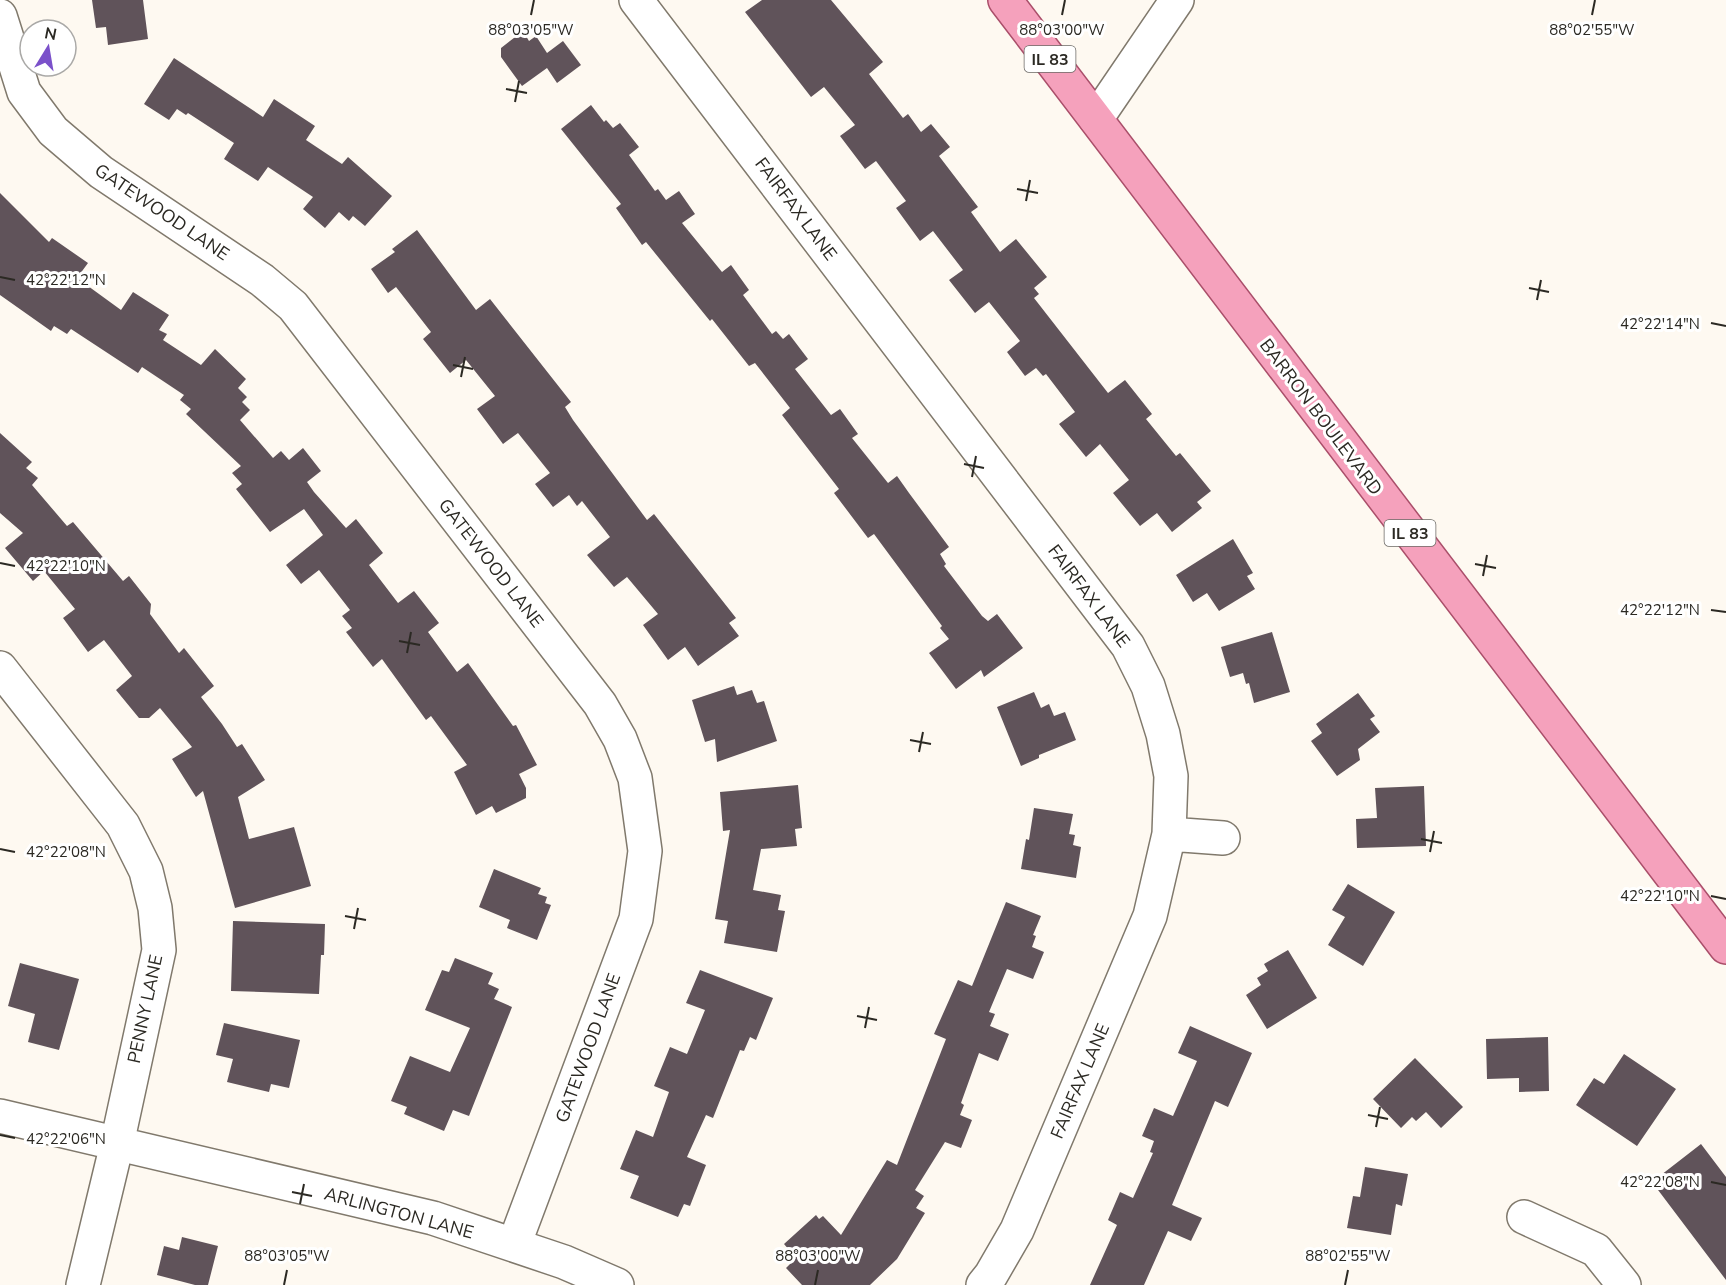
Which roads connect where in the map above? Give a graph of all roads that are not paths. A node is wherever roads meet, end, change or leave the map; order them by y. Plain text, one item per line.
1 (636, 0) edge
2 (1005, 0) edge
3 (1177, 0) edge
4 (0, 16) edge
5 (1096, 118) junction
6 (0, 668) edge
7 (1169, 834) junction
8 (1223, 838) dead end
9 (1726, 947) edge
10 (0, 1116) edge
11 (117, 1144) junction
12 (1524, 1217) dead end
13 (514, 1245) junction
14 (83, 1285) edge
15 (616, 1285) edge
16 (982, 1285) edge
17 (1624, 1285) edge

1 - 7 street, FAIRFAX LANE
2 - 5 main road, BARRON BOULEVARD / IL 83
3 - 5 street
4 - 13 street, GATEWOOD LANE
5 - 9 main road, BARRON BOULEVARD / IL 83
6 - 11 street, PENNY LANE
7 - 8 street
7 - 16 street, FAIRFAX LANE
10 - 11 street, ARLINGTON LANE
11 - 13 street, ARLINGTON LANE
11 - 14 street, PENNY LANE
12 - 17 street
13 - 15 street, ARLINGTON LANE

